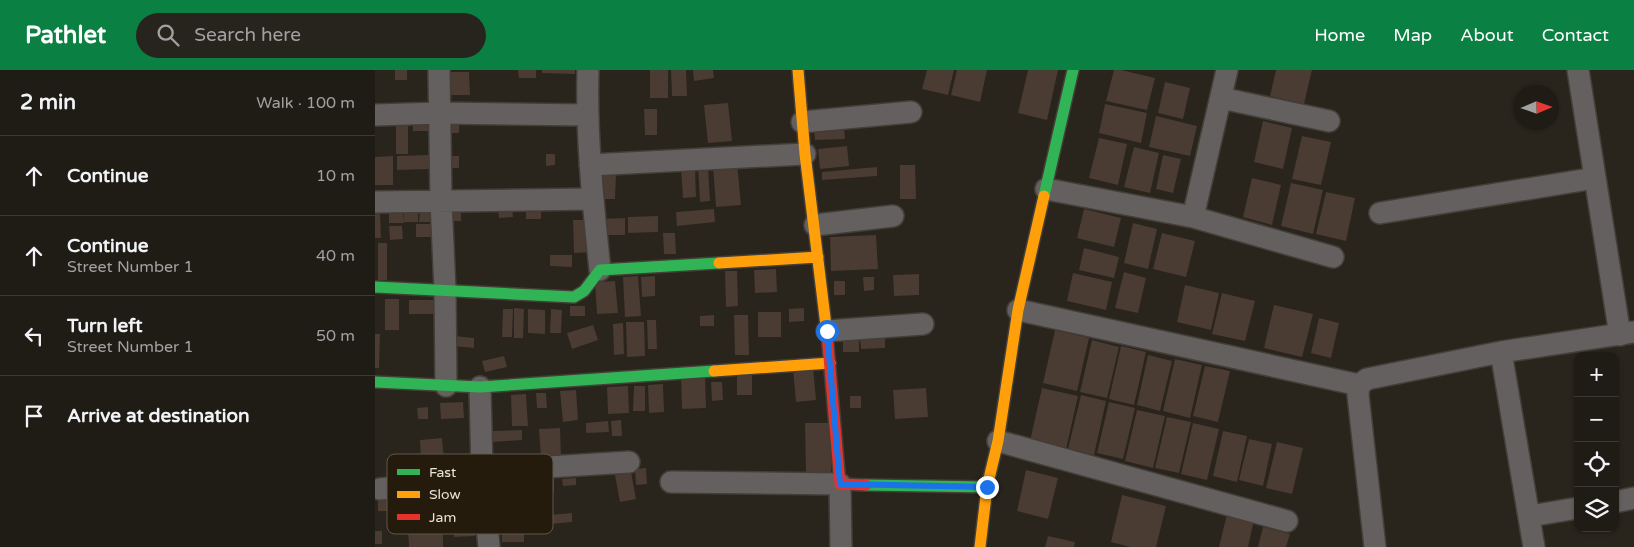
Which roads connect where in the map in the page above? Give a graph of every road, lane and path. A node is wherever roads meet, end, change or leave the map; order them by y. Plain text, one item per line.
1 (439, 70) edge
2 (588, 70) edge
3 (798, 70) edge
4 (1073, 70) edge
5 (1227, 70) edge
6 (1578, 70) edge
7 (1221, 98) junction
8 (911, 112) dead end
9 (440, 113) junction
10 (375, 115) edge
11 (587, 115) junction
12 (1329, 121) dead end
13 (803, 122) junction
14 (805, 154) junction
15 (590, 165) junction
16 (1595, 178) junction
17 (1046, 189) junction
18 (593, 199) junction
19 (441, 201) junction
20 (375, 202) edge
21 (1379, 213) dead end
22 (893, 216) dead end
23 (1193, 216) junction
24 (815, 225) junction
25 (1333, 256) dead end
26 (818, 257) junction
27 (600, 270) junction
28 (375, 288) edge
29 (445, 290) junction
30 (1018, 310) junction
31 (923, 324) dead end
32 (827, 331) junction
33 (1627, 333) edge
34 (1501, 352) junction
35 (830, 363) junction
36 (375, 382) edge
37 (1359, 385) junction
38 (446, 386) junction
39 (480, 387) junction
40 (998, 441) junction
41 (482, 454) edge
42 (629, 462) dead end
43 (553, 469) edge
44 (671, 482) dead end
45 (840, 484) junction
46 (387, 487) edge
47 (987, 487) junction
48 (379, 488) dead end
49 (1634, 498) edge
50 (1619, 501) edge
51 (1574, 509) edge
52 (1530, 516) junction
53 (1287, 521) dead end
54 (488, 534) edge
55 (489, 547) edge
56 (841, 547) edge
57 (980, 547) edge
58 (1375, 547) edge
59 (1535, 547) edge

1 - 9 street
2 - 11 street
3 - 13 street
4 - 17 street
5 - 7 street
6 - 16 street
7 - 12 street
7 - 23 street
8 - 13 street
9 - 10 street
9 - 11 street
9 - 19 street
11 - 15 street
13 - 14 street
14 - 15 street
14 - 24 street
15 - 18 street
16 - 21 street
16 - 33 street
17 - 23 street
17 - 30 street
18 - 19 street
18 - 27 street
19 - 20 street
19 - 29 street
22 - 24 street
23 - 25 street
24 - 26 street
26 - 27 street
26 - 32 street
27 - 29 street
28 - 29 street
29 - 38 street
30 - 37 street
30 - 40 street
31 - 32 street
32 - 35 street
33 - 34 street
34 - 37 street
34 - 52 street
35 - 39 street
35 - 45 street
36 - 38 street
37 - 58 street
38 - 39 street
39 - 41 street
40 - 47 street
40 - 53 street
42 - 43 street
44 - 45 street
45 - 47 street
45 - 56 street
46 - 48 street
47 - 57 street
49 - 50 street
51 - 52 street
52 - 59 street
54 - 55 street

